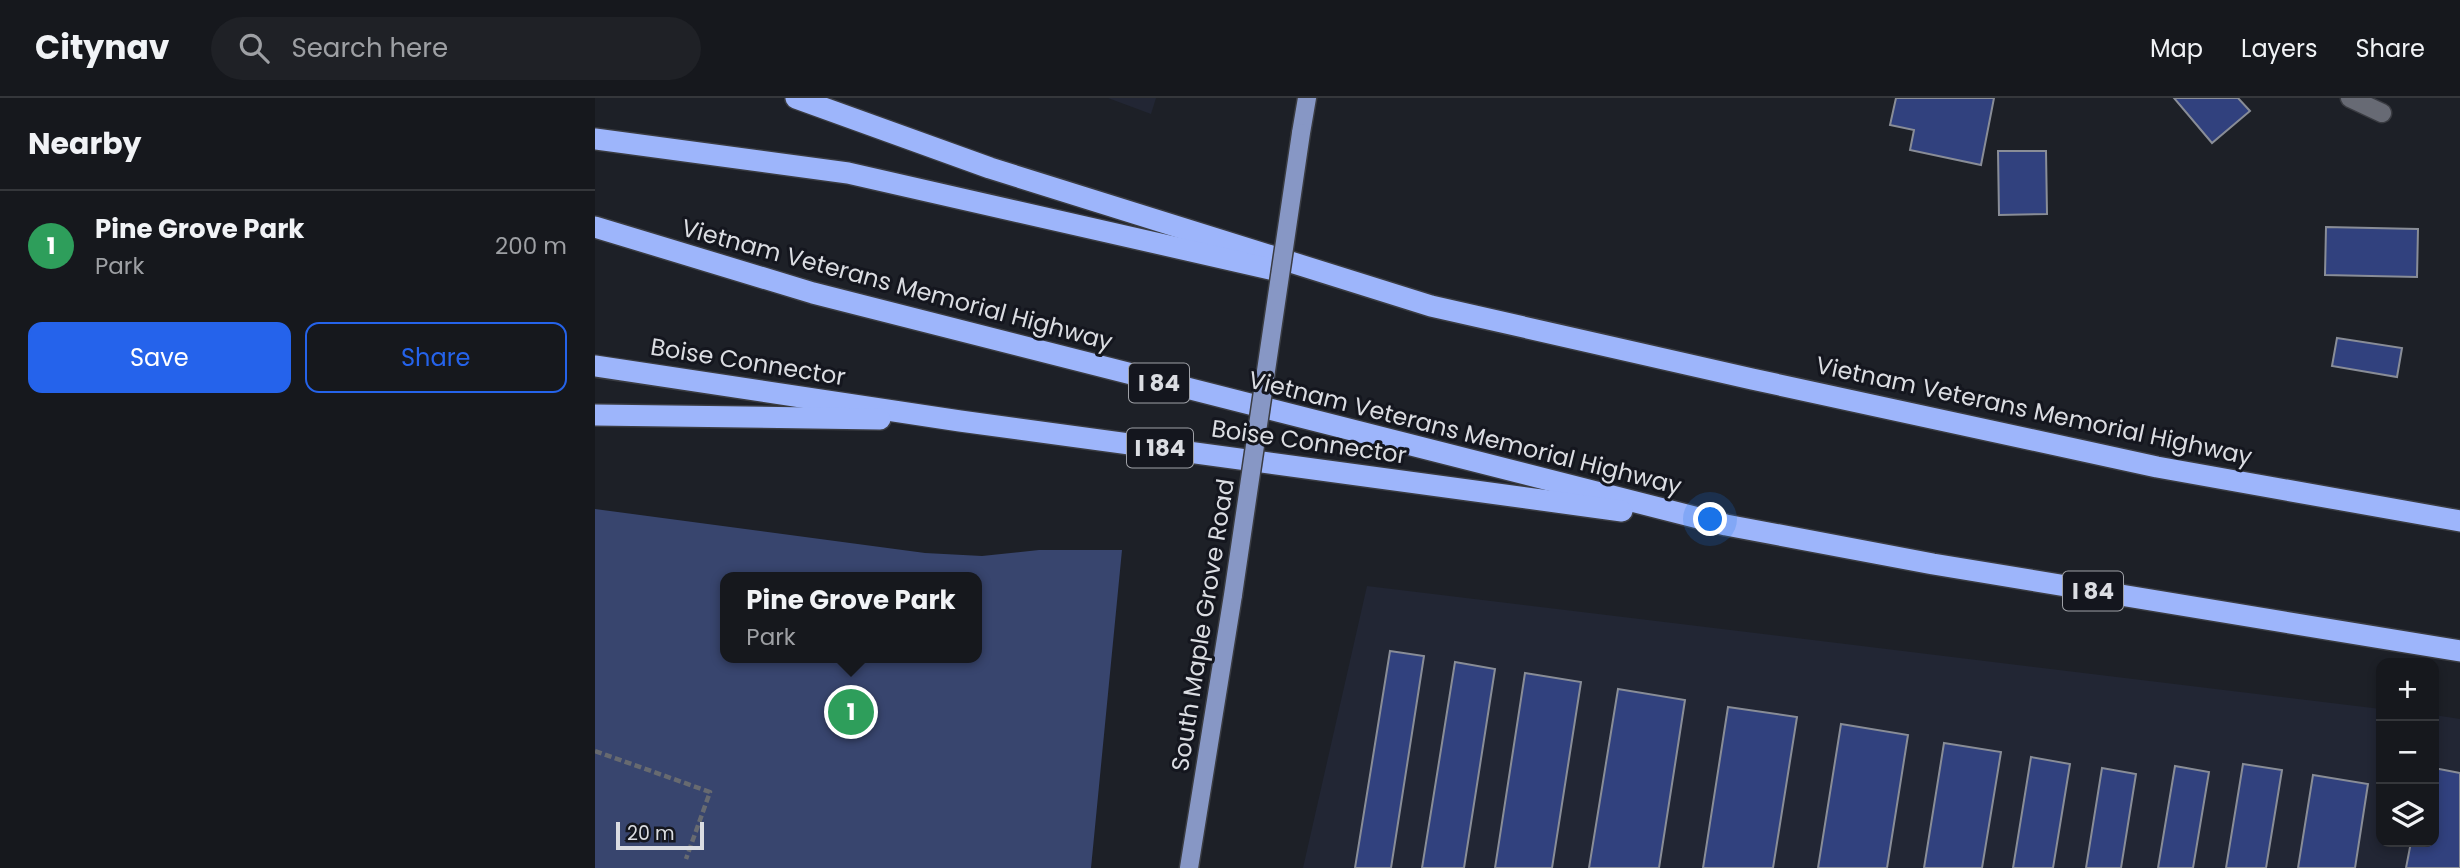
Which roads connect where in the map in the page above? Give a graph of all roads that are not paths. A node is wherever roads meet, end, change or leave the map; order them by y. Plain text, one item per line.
1 (796, 98) edge
2 (1307, 98) edge
3 (2350, 98) edge
4 (2382, 113) dead end
5 (595, 139) edge
6 (595, 227) edge
7 (1431, 306) junction
8 (595, 366) edge
9 (595, 415) edge
10 (960, 421) junction
11 (2460, 521) edge
12 (1726, 526) junction
13 (2460, 651) edge
14 (1189, 868) edge

1 - 7 highway, Vietnam Veterans Memorial Highway
2 - 14 main road, South Maple Grove Road, bridge
3 - 4 street
5 - 7 highway
6 - 12 highway, Vietnam Veterans Memorial Highway / I 84
7 - 11 highway, Vietnam Veterans Memorial Highway
8 - 10 highway, Boise Connector / I 184
9 - 10 highway
10 - 12 highway, Boise Connector / I 184
12 - 13 highway, Vietnam Veterans Memorial Highway / I 84

